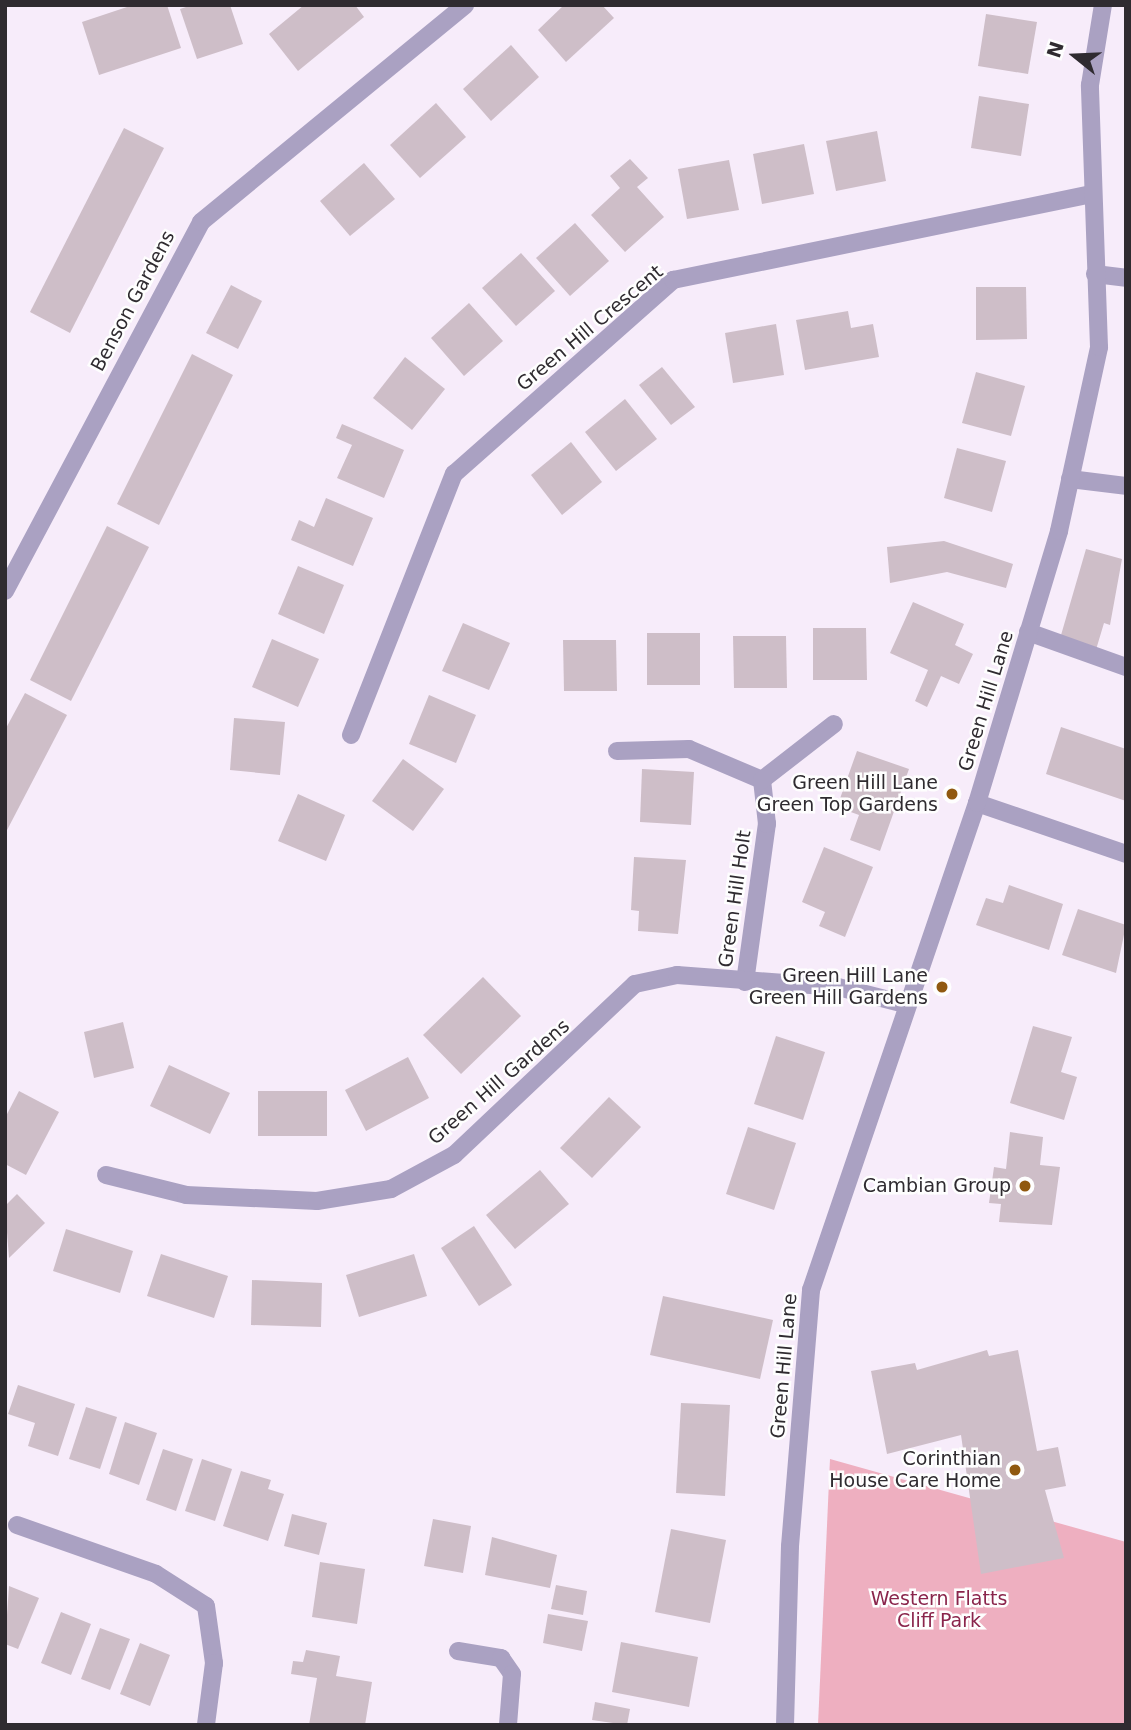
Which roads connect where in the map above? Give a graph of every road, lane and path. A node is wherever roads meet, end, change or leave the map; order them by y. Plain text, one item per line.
1 (465, 5) edge
2 (1103, 5) edge
3 (1092, 194) junction
4 (1095, 274) junction
5 (1126, 278) edge
6 (1070, 479) junction
7 (1126, 486) edge
8 (5, 592) edge
9 (1028, 632) junction
10 (1126, 667) edge
11 (834, 724) dead end
12 (351, 735) dead end
13 (617, 751) dead end
14 (762, 780) junction
15 (977, 803) junction
16 (1126, 854) edge
17 (745, 982) junction
18 (905, 1004) junction
19 (106, 1175) dead end
20 (17, 1525) dead end
21 (458, 1651) dead end
22 (205, 1725) edge
23 (508, 1725) edge
24 (785, 1725) edge

1 - 8 street, Benson Gardens
2 - 3 street, Green Hill Lane
3 - 4 street, Green Hill Lane
3 - 12 street, Green Hill Crescent
4 - 5 street
4 - 6 street, Green Hill Lane
6 - 7 street
6 - 9 street, Green Hill Lane
9 - 10 street
9 - 15 street, Green Hill Lane
11 - 14 street
13 - 14 street
14 - 17 street, Green Hill Holt
15 - 16 street
15 - 18 street, Green Hill Lane
17 - 18 street, Green Hill Gardens
17 - 19 street, Green Hill Gardens
18 - 24 street, Green Hill Lane
20 - 22 street
21 - 23 street

